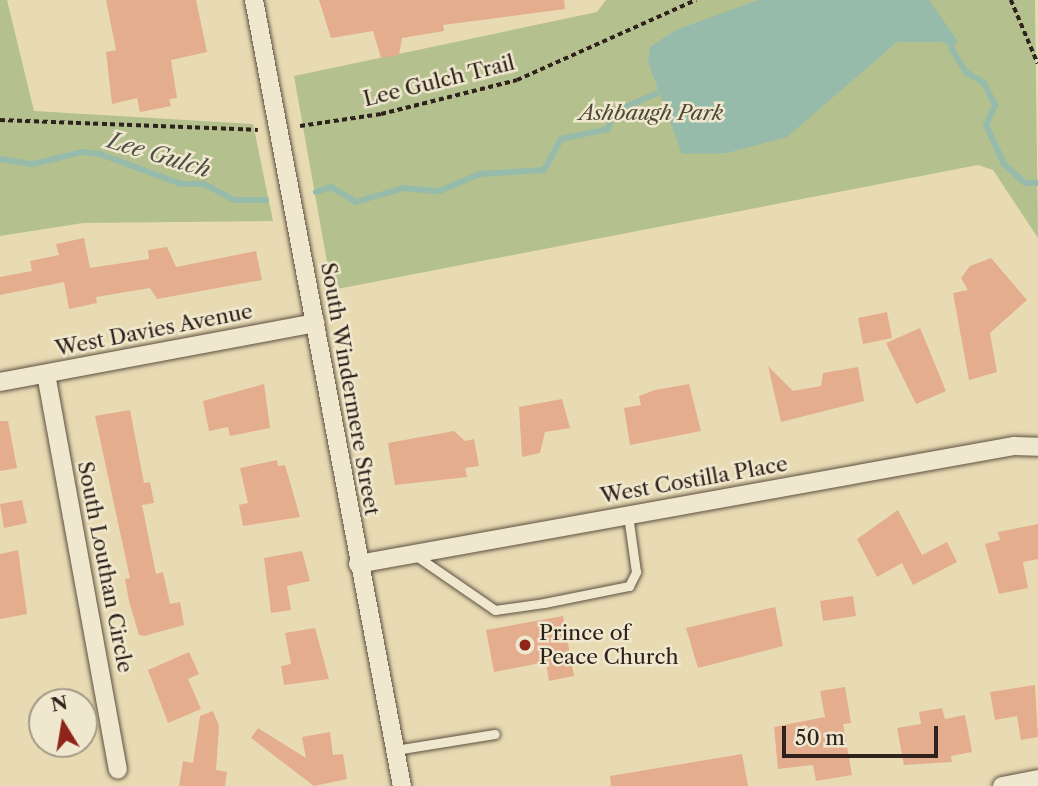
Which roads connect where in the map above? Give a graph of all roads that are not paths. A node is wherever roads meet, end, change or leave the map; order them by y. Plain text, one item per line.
1 (254, 0) edge
2 (316, 323) junction
3 (46, 374) junction
4 (0, 382) edge
5 (1038, 447) edge
6 (628, 515) junction
7 (414, 554) junction
8 (358, 564) junction
9 (495, 734) dead end
10 (395, 750) junction
11 (118, 769) dead end
12 (1038, 779) edge
13 (402, 786) edge
14 (1002, 786) edge

1 - 2 street, South Windermere Street
2 - 3 street, West Davies Avenue
2 - 8 street, South Windermere Street
3 - 4 street, West Davies Avenue
3 - 11 street, South Louthan Circle
5 - 6 street, West Costilla Place
6 - 7 street, West Costilla Place
6 - 7 lane
7 - 8 street, West Costilla Place
8 - 10 street, South Windermere Street
9 - 10 lane
10 - 13 street, South Windermere Street
12 - 14 street

